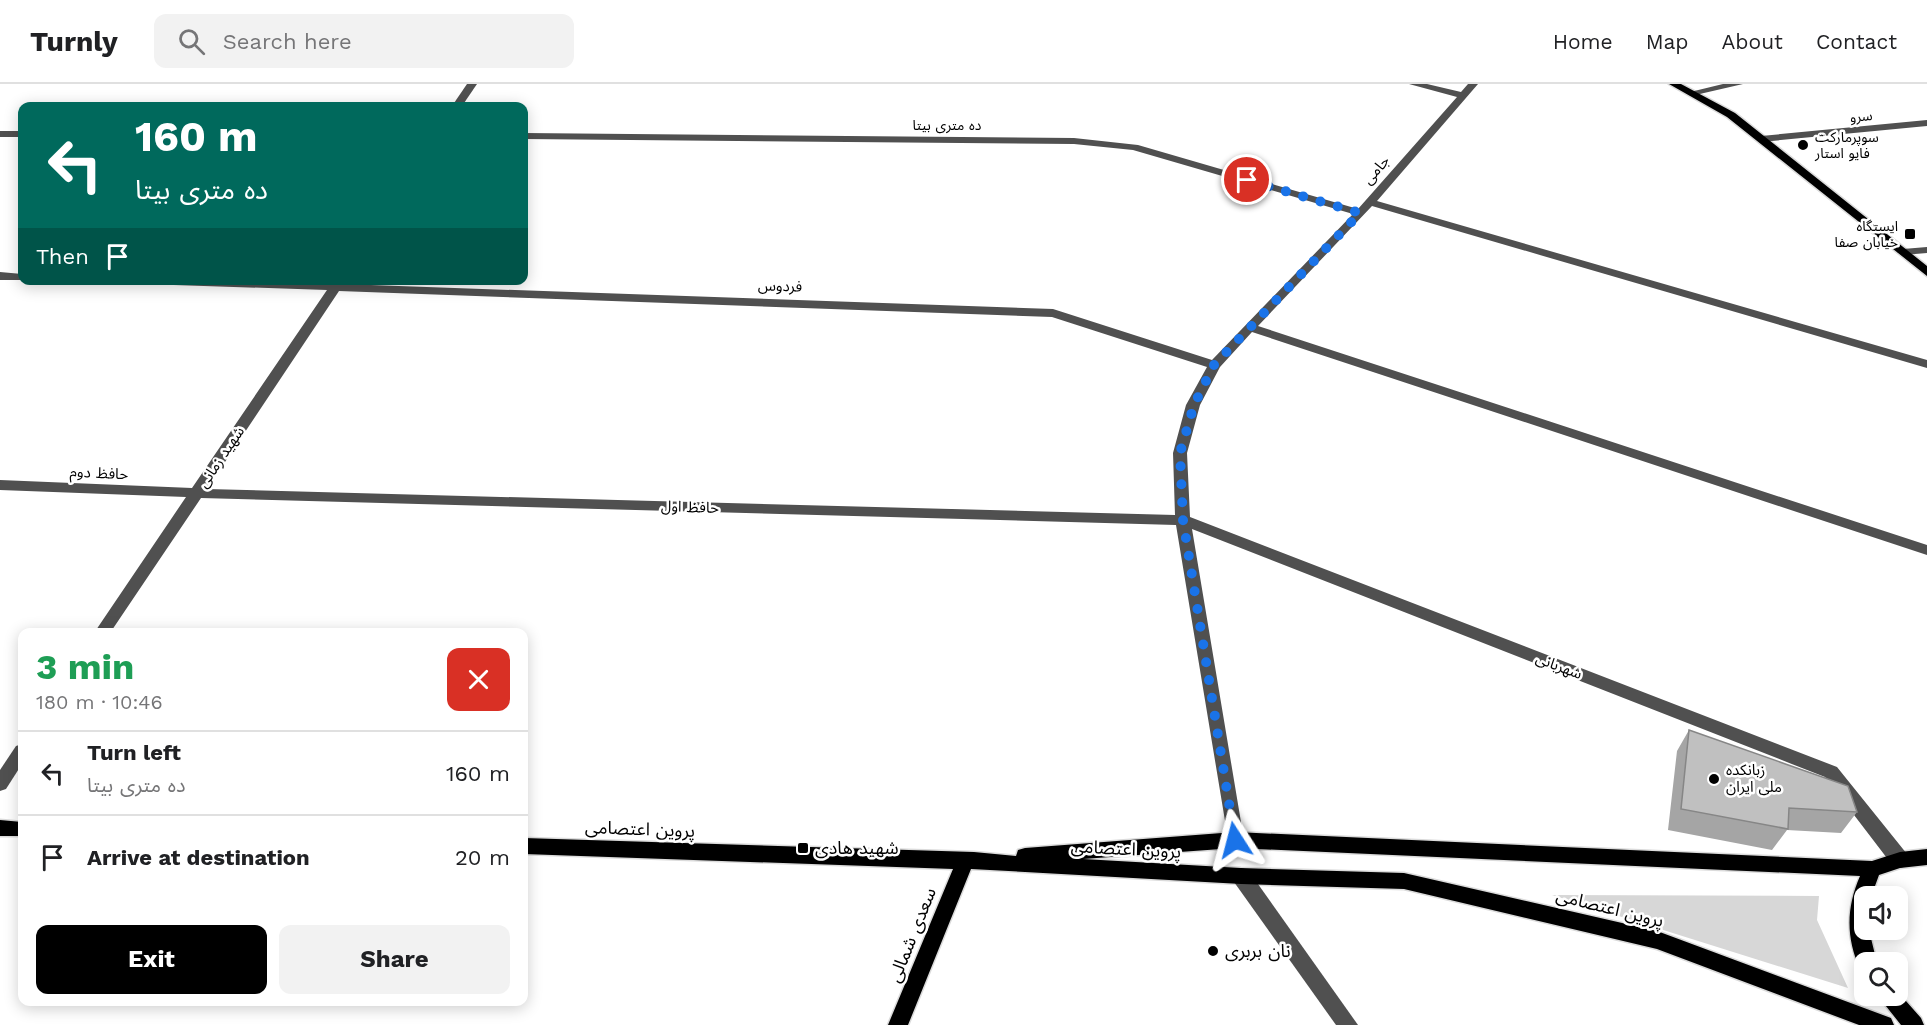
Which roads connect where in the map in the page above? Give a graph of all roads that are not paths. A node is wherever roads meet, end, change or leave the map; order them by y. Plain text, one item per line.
1 (472, 84) edge
2 (1414, 84) edge
3 (1473, 84) edge
4 (1674, 84) edge
5 (1738, 84) edge
6 (1691, 93) junction
7 (1463, 95) junction
8 (460, 102) edge
9 (1927, 123) edge
10 (0, 134) edge
11 (18, 134) edge
12 (528, 136) edge
13 (1761, 139) junction
14 (1365, 208) junction
15 (1927, 250) edge
16 (1903, 252) junction
17 (1927, 272) edge
18 (0, 276) edge
19 (18, 276) edge
20 (337, 285) edge
21 (363, 285) edge
22 (1252, 328) junction
23 (1927, 364) edge
24 (1214, 365) junction
25 (0, 484) edge
26 (196, 494) junction
27 (1183, 520) junction
28 (1927, 550) edge
29 (105, 628) edge
30 (18, 757) edge
31 (0, 784) edge
32 (0, 828) edge
33 (18, 829) edge
34 (1235, 840) junction
35 (528, 846) edge
36 (1917, 855) edge
37 (965, 861) junction
38 (1872, 869) junction
39 (1241, 876) junction
40 (1863, 952) edge
41 (1897, 1006) edge
42 (898, 1025) edge
43 (1348, 1025) edge
44 (1884, 1025) edge
45 (1914, 1025) edge

1 - 8 street
2 - 7 street
3 - 7 street, جامی
4 - 6 main road
5 - 6 street
6 - 13 main road
7 - 14 street, جامی
9 - 13 street, سرو
10 - 11 street
12 - 14 street, ده متری بیتا
13 - 16 main road
14 - 22 street, جامی
14 - 23 street, ده متری بیتا
15 - 16 street
16 - 17 main road
18 - 19 street
20 - 26 street, شهید زمانی
21 - 24 street, فردوس
22 - 24 street, جامی
22 - 28 street
24 - 27 street, جامی
25 - 26 street, حافظ دوم
26 - 27 street, حافظ اول
26 - 29 street, شهید زمانی
27 - 34 street, جامی
27 - 36 street, شهربانی
30 - 31 street
32 - 33 main road
34 - 37 main road
34 - 38 main road
35 - 37 main road, پروین اعتصامى
36 - 38 main road
37 - 39 main road, پروین اعتصامى
37 - 42 main road, سعدى شمالى
38 - 40 main road
39 - 43 street
39 - 44 main road, پروین اعتصامى
41 - 45 main road

